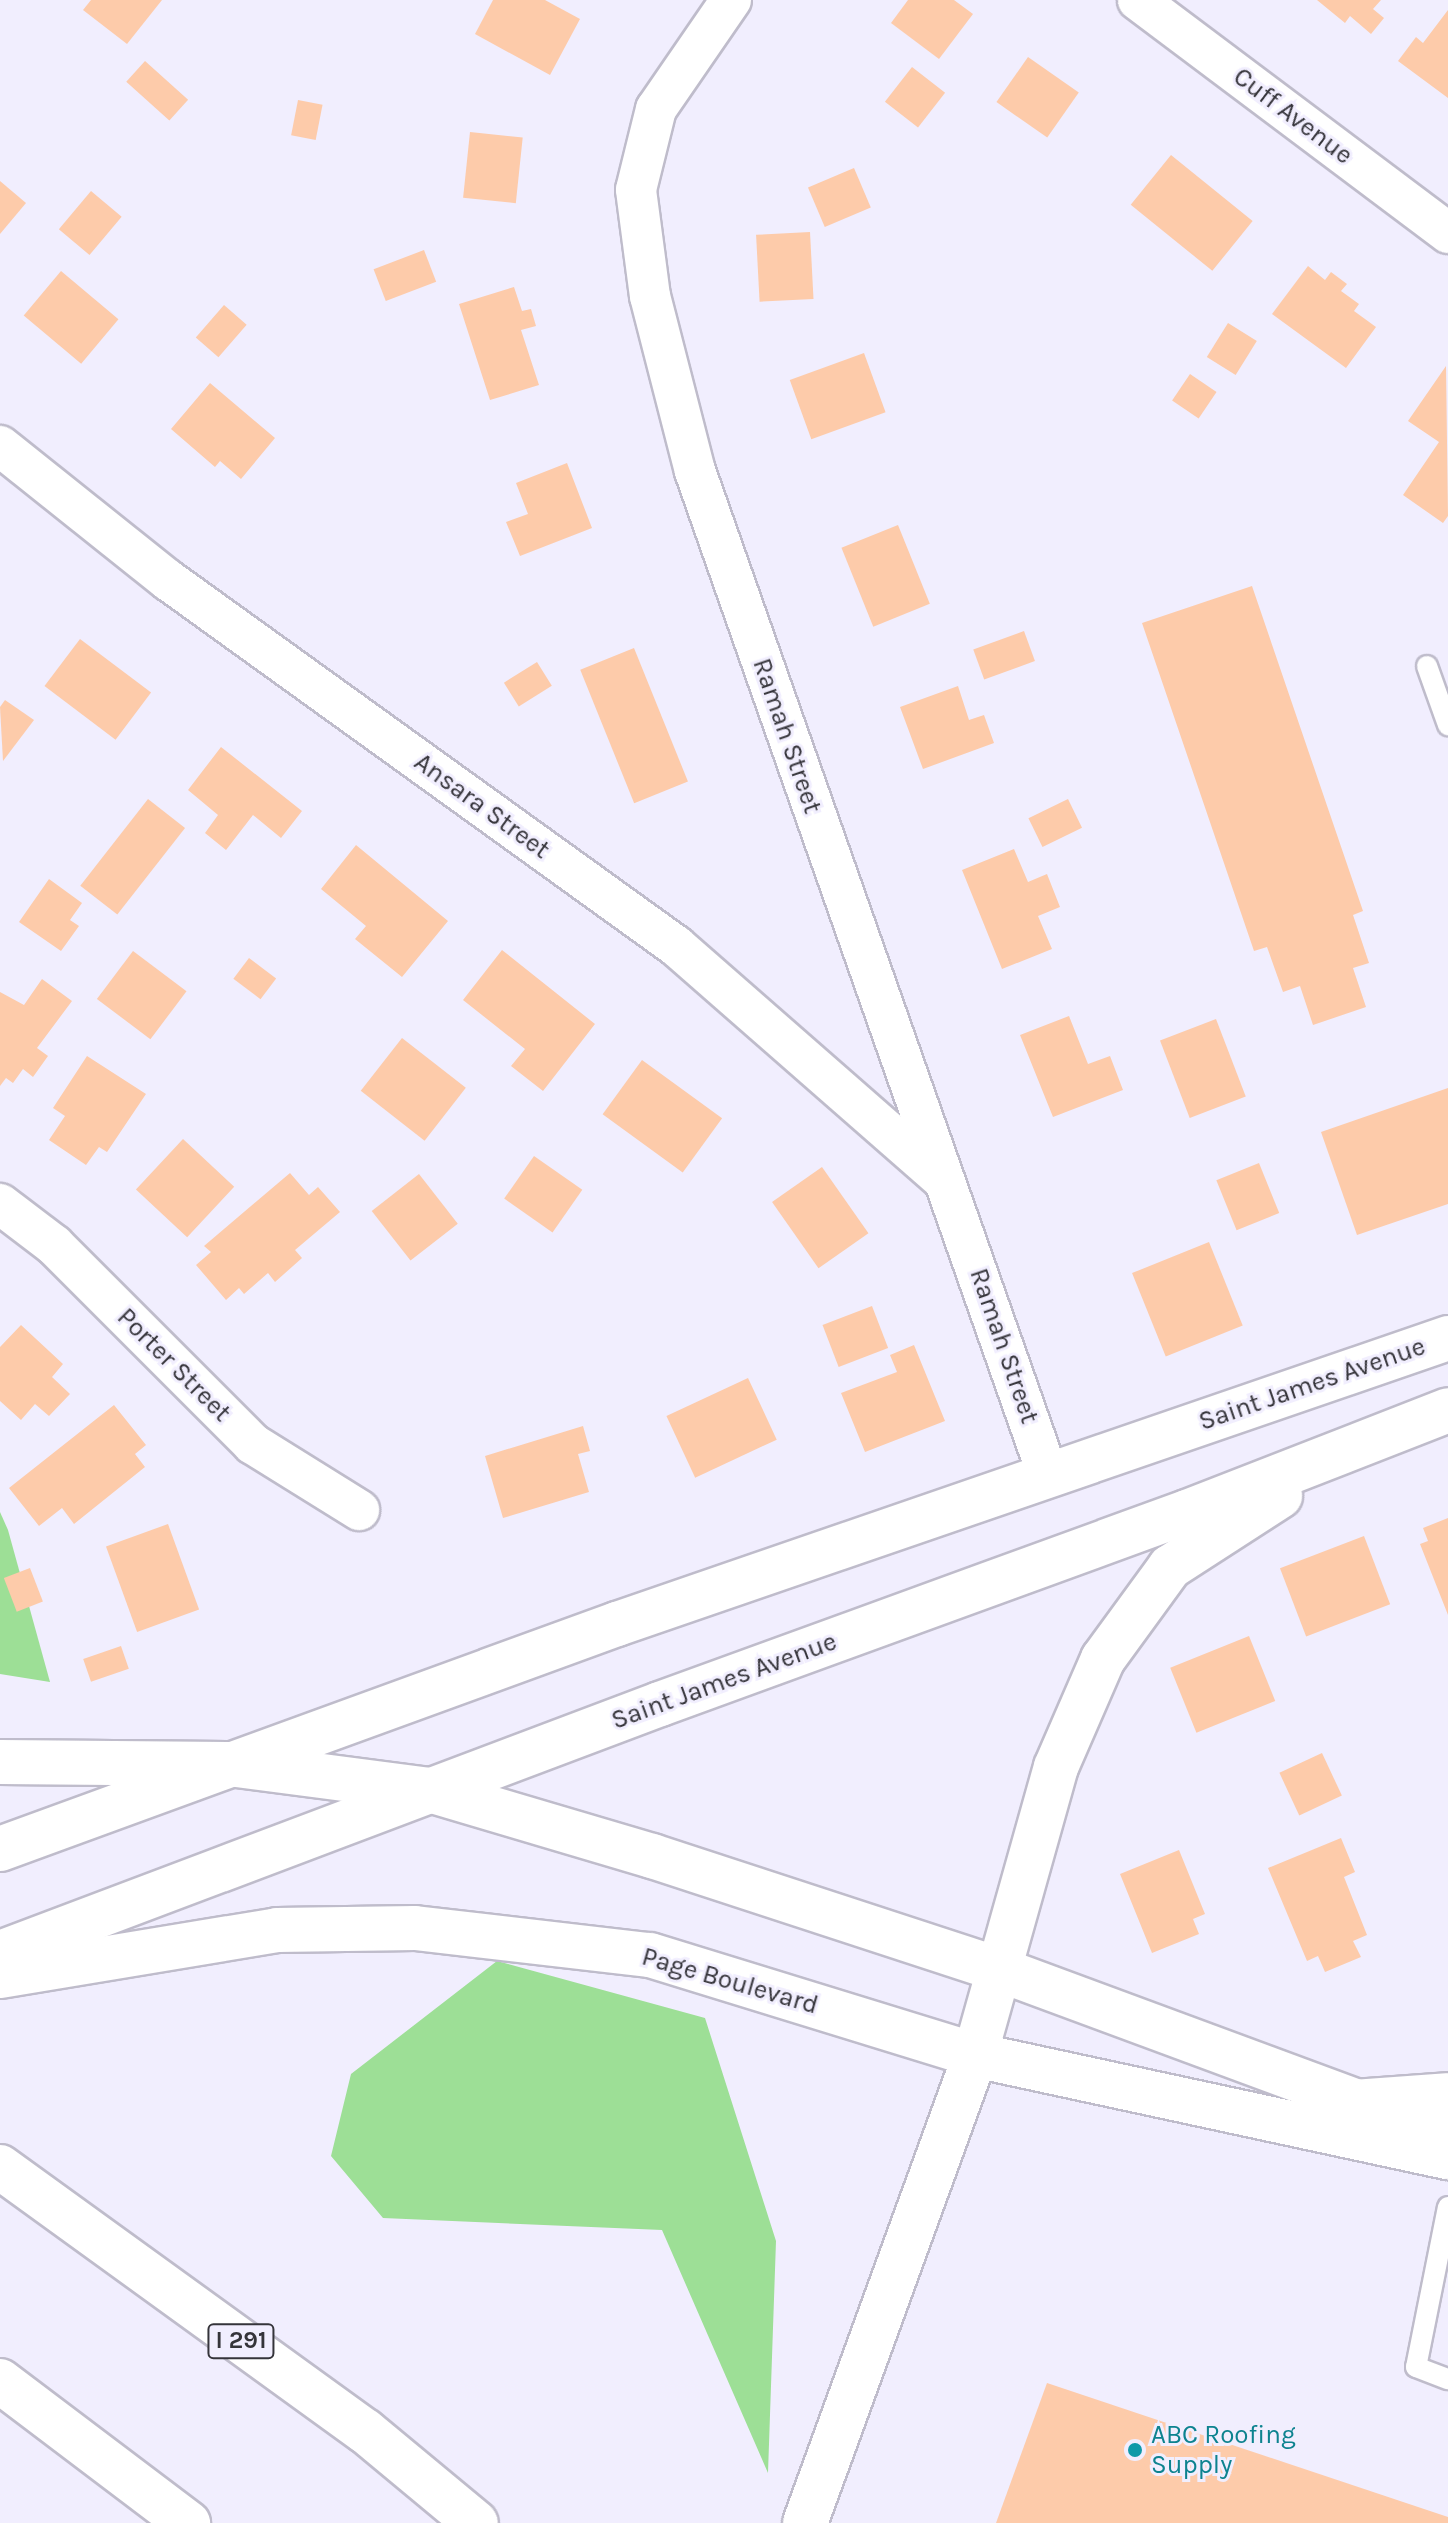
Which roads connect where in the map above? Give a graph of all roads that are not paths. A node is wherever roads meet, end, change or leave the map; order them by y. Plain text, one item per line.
1 (731, 0) edge
2 (1138, 0) edge
3 (1448, 233) edge
4 (0, 446) edge
5 (1427, 666) dead end
6 (1448, 725) edge
7 (948, 1184) junction
8 (0, 1204) edge
9 (1448, 1338) edge
10 (1448, 1410) edge
11 (1367, 1439) junction
12 (1048, 1475) junction
13 (359, 1510) dead end
14 (0, 1762) edge
15 (231, 1764) junction
16 (429, 1790) junction
17 (0, 1849) edge
18 (0, 1953) edge
19 (1001, 1970) junction
20 (0, 1976) edge
21 (975, 2055) junction
22 (1448, 2093) edge
23 (1353, 2100) junction
24 (1448, 2136) edge
25 (1448, 2157) edge
26 (0, 2167) edge
27 (1448, 2207) edge
28 (1448, 2379) edge
29 (0, 2381) edge
30 (840, 2438) junction
31 (188, 2523) edge
32 (476, 2523) edge
33 (805, 2523) edge
34 (836, 2523) edge

1 - 7 street, Ramah Street
2 - 3 street, Cuff Avenue
4 - 7 street, Ansara Street
5 - 6 lane
7 - 12 street, Ramah Street
8 - 13 street, Porter Street
9 - 12 main road, Saint James Avenue
10 - 11 main road, Saint James Avenue
11 - 16 main road, Saint James Avenue
11 - 19 main road
12 - 15 main road, Saint James Avenue
14 - 15 main road
15 - 16 main road
15 - 17 main road, Saint James Avenue
16 - 18 main road, Saint James Avenue
16 - 19 main road
19 - 21 main road
19 - 23 main road
20 - 21 main road, Page Boulevard
21 - 25 main road, Page Boulevard
21 - 30 main road
22 - 23 street
23 - 24 main road
26 - 32 main road, I 291
27 - 28 lane
29 - 31 main road
30 - 33 main road
30 - 34 main road

